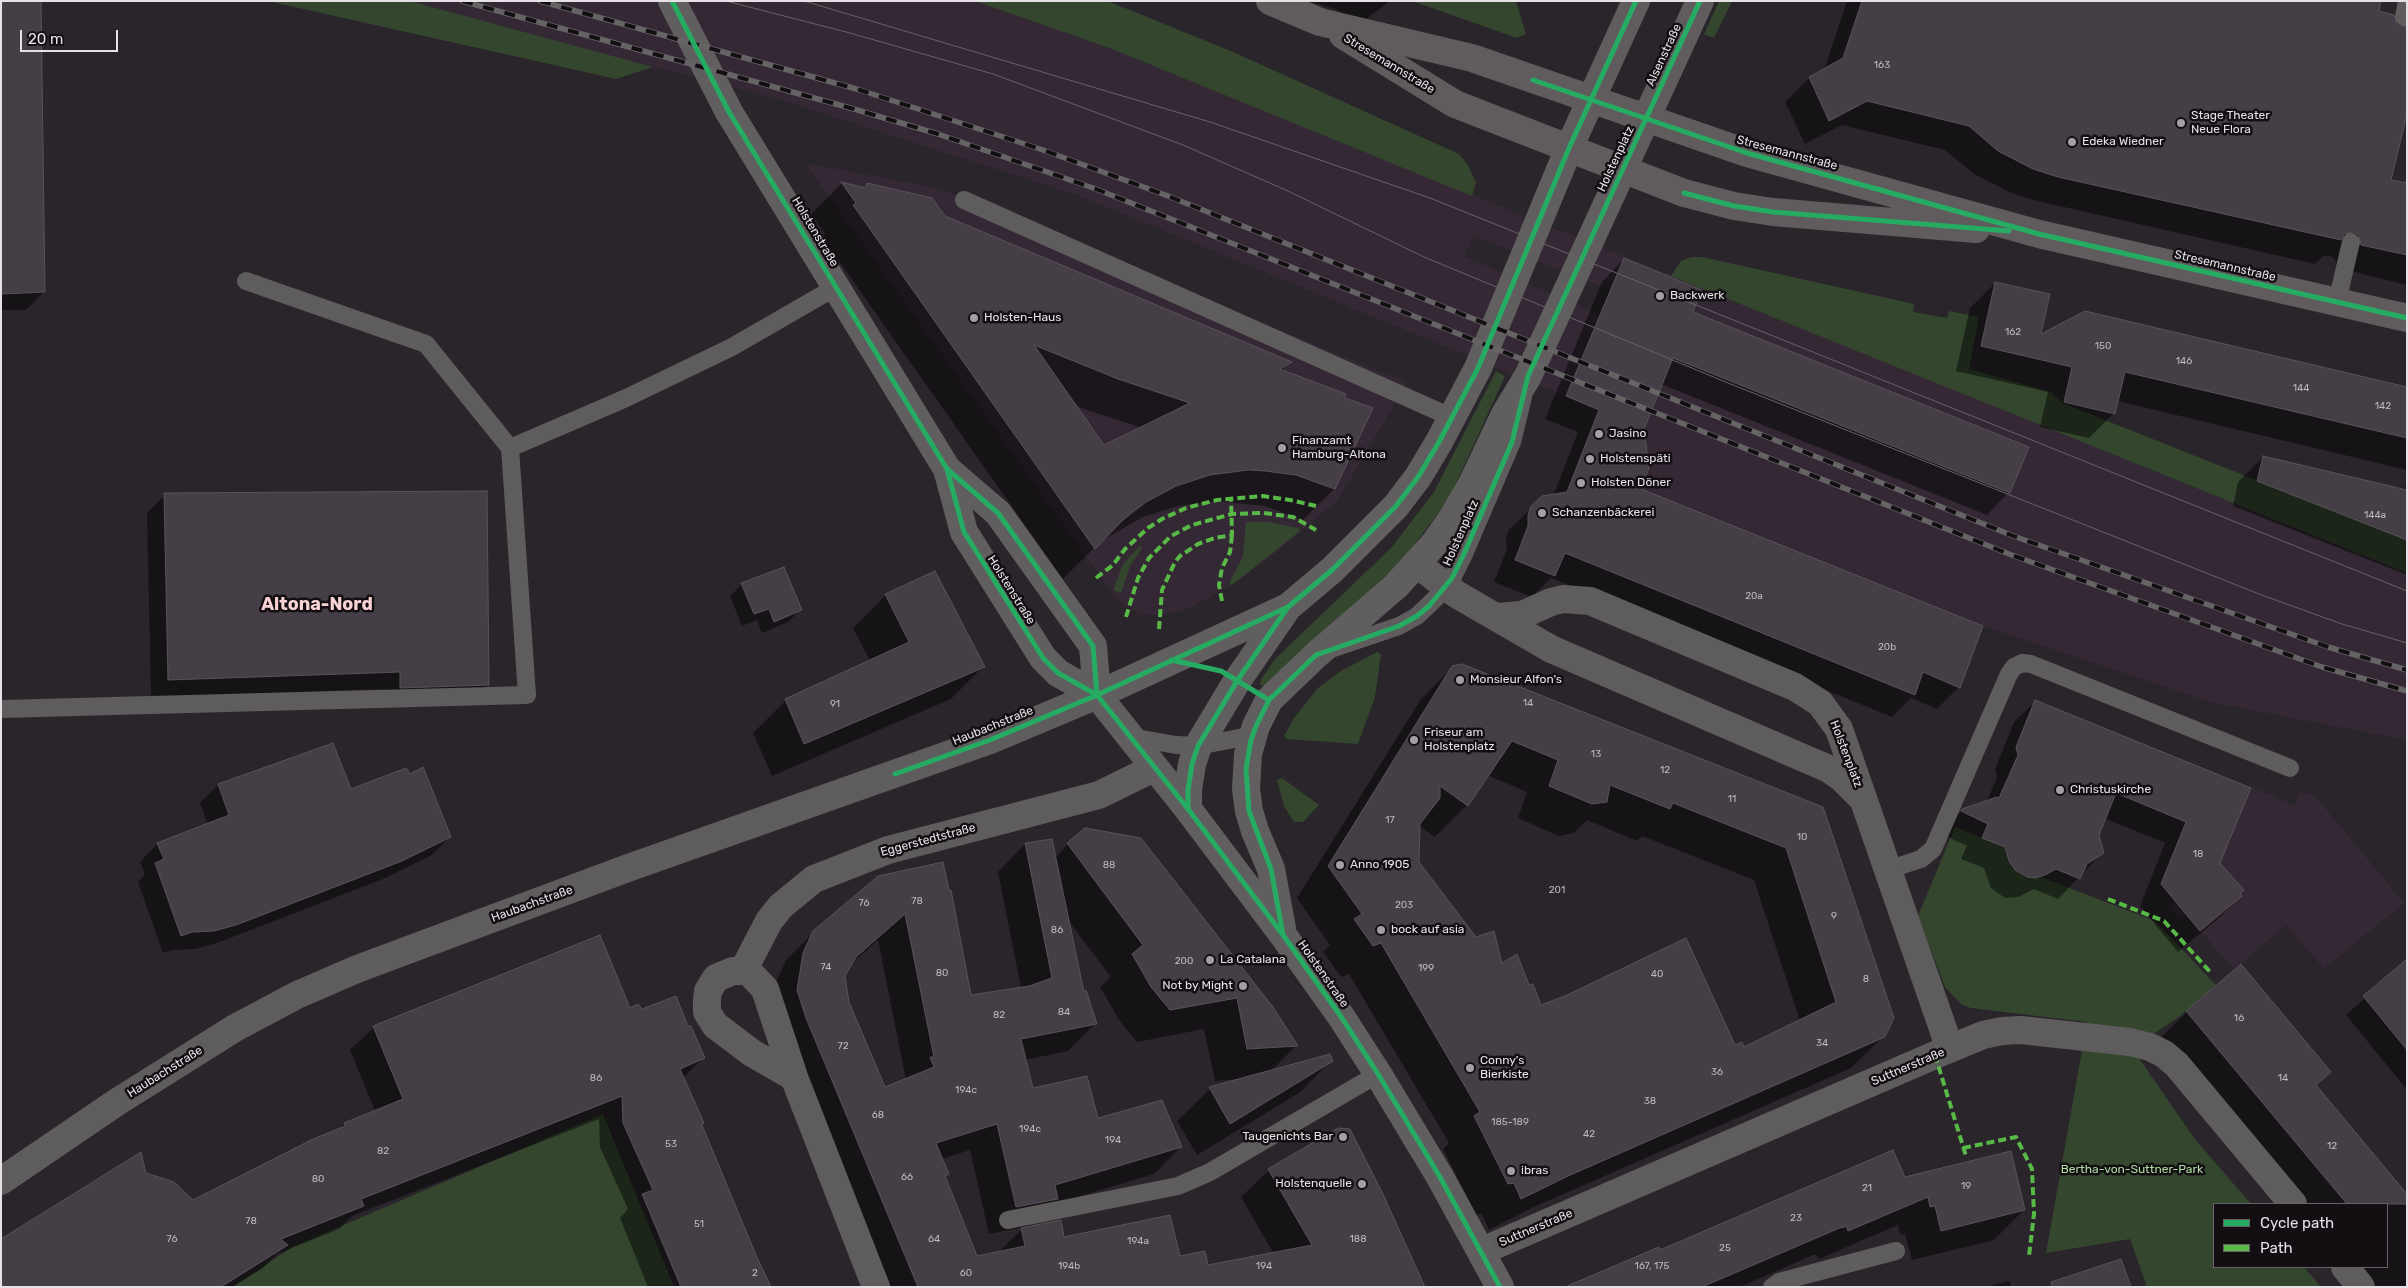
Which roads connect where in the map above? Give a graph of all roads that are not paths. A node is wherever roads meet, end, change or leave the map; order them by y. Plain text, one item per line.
1 (672, 1) edge
2 (1270, 1) edge
3 (1636, 1) edge
4 (1700, 1) edge
5 (1320, 22) junction
6 (1591, 99) junction
7 (1646, 118) junction
8 (1569, 148) junction
9 (1623, 169) junction
10 (964, 200) dead end
11 (2039, 234) junction
12 (2351, 242) dead end
13 (246, 281) dead end
14 (836, 287) junction
15 (2337, 302) junction
16 (2407, 318) edge
17 (1528, 376) junction
18 (1453, 418) junction
19 (510, 448) junction
20 (947, 469) junction
21 (1417, 564) junction
22 (1445, 586) junction
23 (1288, 607) junction
24 (1496, 617) junction
25 (1316, 655) junction
26 (1097, 695) junction
27 (1, 709) edge
28 (1256, 726) junction
29 (1130, 737) junction
30 (1198, 746) junction
31 (1154, 768) junction
32 (2290, 768) dead end
33 (1863, 799) junction
34 (1188, 808) junction
35 (1887, 870) junction
36 (1283, 935) junction
37 (743, 970) junction
38 (1950, 1049) junction
39 (1378, 1074) junction
40 (794, 1077) junction
41 (1, 1182) edge
42 (2292, 1203) edge
43 (1008, 1220) dead end
44 (1482, 1251) junction
45 (1896, 1251) dead end
46 (2346, 1268) edge
47 (876, 1287) edge
48 (1500, 1287) edge
49 (1772, 1287) edge
50 (2361, 1287) edge

1 - 14 main road, Holstenstraße
2 - 5 main road, Stresemannstraße
3 - 6 main road
4 - 7 main road, Alsenstraße
5 - 6 main road, Stresemannstraße
5 - 8 main road, Stresemannstraße
6 - 7 main road, Stresemannstraße
6 - 8 main road
7 - 9 main road, Holstenplatz
7 - 11 main road, Stresemannstraße
8 - 9 main road, Stresemannstraße
8 - 18 main road
9 - 11 main road, Stresemannstraße
9 - 17 main road, Holstenplatz
10 - 18 lane
11 - 15 main road, Stresemannstraße
12 - 15 lane
13 - 19 lane
14 - 19 lane
14 - 20 main road, Holstenstraße
15 - 16 main road, Stresemannstraße
17 - 21 main road, Holstenplatz
17 - 22 lane, Holstenplatz
18 - 23 main road
19 - 27 lane
20 - 26 main road, Holstenstraße
20 - 26 main road, Holstenstraße
21 - 22 street, Holstenplatz
21 - 25 main road, Holstenplatz
22 - 24 street, Holstenplatz
22 - 25 lane, Holstenplatz
23 - 26 main road
23 - 30 main road
24 - 33 street, Holstenplatz
24 - 33 street, Holstenplatz
25 - 28 main road, Holstenplatz
26 - 29 main road, Holstenstraße
26 - 41 street, Haubachstraße
28 - 30 lane
28 - 36 main road, Holstenplatz
29 - 30 lane
29 - 31 main road, Holstenstraße
30 - 34 main road
31 - 34 main road, Holstenstraße
31 - 37 street, Eggerstedtstraße
32 - 35 lane
33 - 35 street, Holstenplatz
34 - 36 main road, Holstenstraße
35 - 38 street, Holstenplatz
36 - 39 main road, Holstenstraße
37 - 40 street
37 - 40 street
38 - 42 street, Suttnerstraße
38 - 44 street, Suttnerstraße
39 - 43 lane
39 - 44 main road, Holstenstraße
40 - 47 street
44 - 48 main road, Holstenstraße
45 - 49 lane
46 - 50 street

